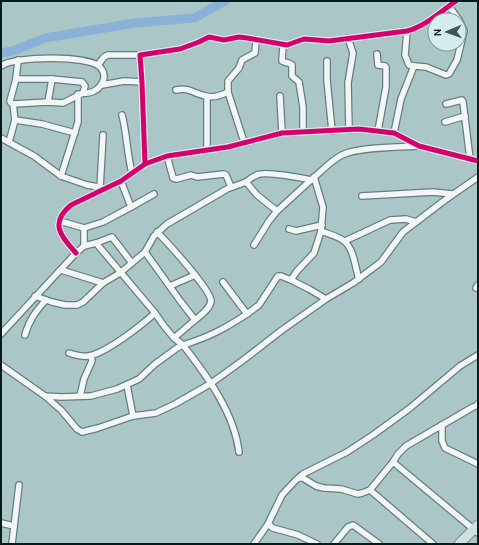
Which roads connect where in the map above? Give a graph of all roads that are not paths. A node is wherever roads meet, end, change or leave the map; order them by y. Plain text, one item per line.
1 (456, 1) edge
2 (449, 6) junction
3 (453, 12) edge
4 (406, 31) junction
5 (348, 38) junction
6 (256, 40) junction
7 (283, 45) junction
8 (459, 52) edge
9 (377, 54) dead end
10 (140, 55) junction
11 (18, 60) junction
12 (327, 62) dead end
13 (98, 65) junction
14 (1, 66) edge
15 (414, 66) junction
16 (16, 79) junction
17 (52, 79) junction
18 (142, 82) junction
19 (102, 84) junction
20 (176, 90) dead end
21 (228, 92) junction
22 (81, 93) junction
23 (280, 96) dead end
24 (207, 97) junction
25 (48, 102) junction
26 (13, 104) junction
27 (446, 104) dead end
28 (122, 115) dead end
29 (465, 116) junction
30 (14, 120) junction
31 (445, 122) dead end
32 (350, 130) junction
33 (303, 131) junction
34 (332, 131) junction
35 (378, 131) junction
36 (75, 133) junction
37 (282, 133) junction
38 (394, 133) junction
39 (103, 135) dead end
40 (1, 138) edge
41 (9, 142) junction
42 (244, 142) junction
43 (419, 146) junction
44 (207, 150) junction
45 (167, 156) junction
46 (470, 159) junction
47 (478, 161) edge
48 (145, 164) junction
49 (132, 174) junction
50 (61, 176) junction
51 (478, 177) edge
52 (313, 179) junction
53 (121, 181) junction
54 (246, 182) junction
55 (231, 187) junction
56 (103, 188) junction
57 (154, 194) dead end
58 (452, 194) junction
59 (362, 196) dead end
60 (131, 206) junction
61 (277, 211) junction
62 (60, 221) junction
63 (416, 222) junction
64 (84, 228) junction
65 (321, 228) junction
66 (289, 229) dead end
67 (157, 232) junction
68 (345, 241) junction
69 (96, 243) junction
70 (254, 245) dead end
71 (84, 246) junction
72 (145, 252) junction
73 (76, 254) junction
74 (132, 263) junction
75 (61, 270) junction
76 (120, 272) junction
77 (195, 275) junction
78 (359, 279) junction
79 (291, 280) junction
80 (223, 282) dead end
81 (103, 283) junction
82 (170, 286) junction
83 (35, 296) junction
84 (326, 299) junction
85 (46, 300) junction
86 (155, 313) junction
87 (247, 314) junction
88 (195, 320) junction
89 (1, 334) edge
90 (25, 335) dead end
91 (174, 338) junction
92 (182, 345) junction
93 (69, 353) dead end
94 (478, 355) edge
95 (91, 356) junction
96 (1, 365) edge
97 (210, 384) junction
98 (127, 385) junction
99 (45, 396) junction
100 (80, 396) junction
101 (477, 406) edge
102 (133, 416) junction
103 (442, 425) junction
104 (239, 452) dead end
105 (393, 462) junction
106 (478, 464) edge
107 (299, 478) junction
108 (19, 485) dead end
109 (370, 490) junction
110 (1, 523) edge
111 (268, 524) junction
112 (14, 526) junction
113 (476, 529) edge
114 (12, 544) edge
115 (254, 544) edge
116 (317, 544) edge
117 (334, 544) edge
118 (379, 544) edge
119 (433, 544) edge
120 (459, 544) edge

1 - 2 street
2 - 3 street
2 - 4 street
4 - 5 street
4 - 15 street
5 - 7 street
5 - 32 street
6 - 7 street
6 - 10 street
6 - 21 street
7 - 33 street
8 - 15 street
9 - 35 street
10 - 13 street
10 - 18 street
11 - 13 street
11 - 14 street
11 - 16 street
12 - 34 street
13 - 19 street
15 - 38 street
16 - 17 street
16 - 26 street
17 - 22 street
17 - 25 street
18 - 19 street
18 - 48 street
19 - 22 street
20 - 24 street
21 - 24 street
21 - 42 street
22 - 25 street
22 - 36 street
23 - 37 street
24 - 44 street
25 - 26 street
26 - 30 street
27 - 29 street
28 - 49 street
29 - 31 street
29 - 46 street
30 - 36 street
30 - 41 street
32 - 34 street
32 - 35 street
33 - 34 street
33 - 37 street
35 - 38 street
36 - 50 street
37 - 42 street
38 - 43 street
39 - 56 street
40 - 41 street
41 - 50 street
42 - 44 street
43 - 46 street
43 - 52 street
44 - 45 street
45 - 48 street
45 - 55 street
46 - 47 street
48 - 49 street
49 - 53 street
50 - 56 street
51 - 58 street
52 - 54 street
52 - 61 street
52 - 65 street
53 - 56 street
53 - 60 street
54 - 55 street
54 - 61 street
55 - 67 street
56 - 62 street
57 - 60 street
58 - 59 street
58 - 63 street
60 - 64 street
61 - 70 street
62 - 64 street
62 - 73 street
63 - 68 street
63 - 78 street
64 - 71 street
65 - 66 street
65 - 68 street
65 - 79 street
67 - 72 street
67 - 77 street
68 - 78 street
69 - 71 street
69 - 74 street
69 - 76 street
71 - 73 street
72 - 74 street
72 - 82 street
73 - 75 street
74 - 76 street
75 - 81 street
75 - 83 street
76 - 81 street
76 - 86 street
77 - 82 street
77 - 88 street
78 - 84 street
79 - 84 street
79 - 87 street
80 - 87 street
81 - 85 street
82 - 88 street
83 - 85 street
83 - 89 street
84 - 97 street
85 - 90 street
86 - 91 street
86 - 95 street
87 - 92 street
88 - 91 street
91 - 92 street
92 - 97 street
92 - 98 street
93 - 95 street
94 - 107 street
95 - 100 street
96 - 99 street
97 - 102 street
97 - 104 street
98 - 100 street
98 - 102 street
99 - 100 street
99 - 102 street
101 - 103 street
103 - 105 street
103 - 106 street
105 - 109 street
105 - 113 street
107 - 109 street
107 - 111 street
108 - 112 street
109 - 119 street
110 - 112 street
111 - 115 street
111 - 116 street
112 - 114 street
113 - 120 main road
117 - 118 street

